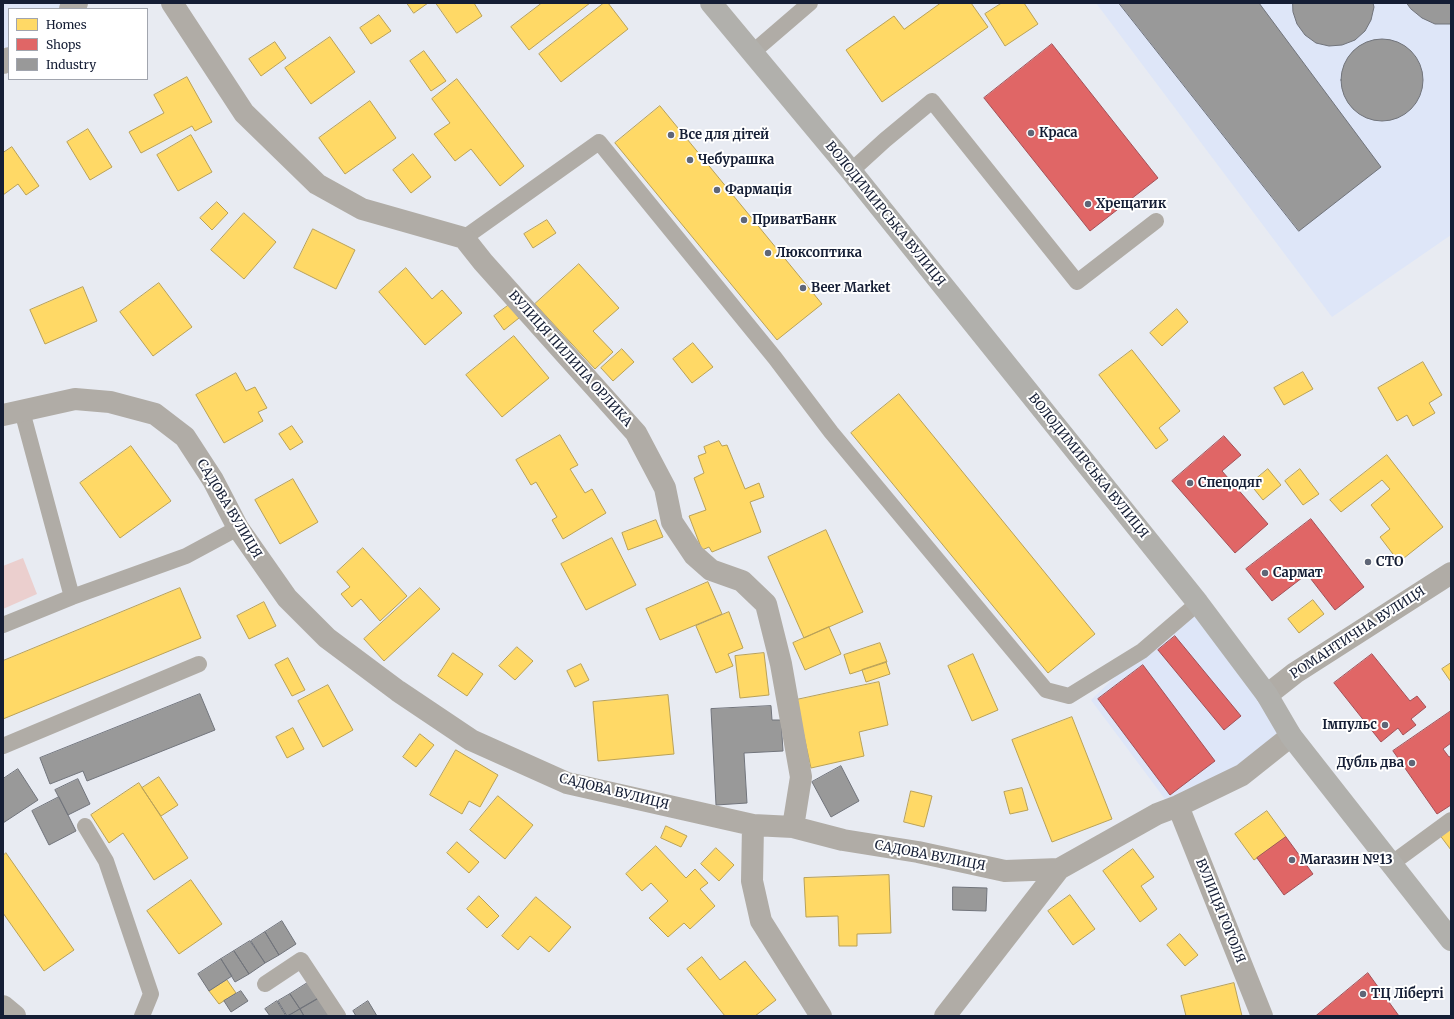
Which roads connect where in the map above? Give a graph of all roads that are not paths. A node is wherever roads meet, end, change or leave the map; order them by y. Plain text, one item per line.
1 (172, 3) edge
2 (711, 3) edge
3 (810, 3) edge
4 (753, 52) junction
5 (851, 171) junction
6 (1156, 221) dead end
7 (464, 238) junction
8 (12, 413) edge
9 (238, 528) junction
10 (1451, 573) edge
11 (72, 597) junction
12 (1198, 603) junction
13 (3, 625) edge
14 (199, 664) dead end
15 (1267, 695) junction
16 (1291, 736) junction
17 (3, 746) edge
18 (1178, 806) junction
19 (1451, 820) edge
20 (753, 825) junction
21 (85, 826) dead end
22 (793, 827) junction
23 (1391, 864) junction
24 (1059, 869) junction
25 (1451, 940) edge
26 (265, 984) dead end
27 (3, 1006) edge
28 (15, 1016) edge
29 (142, 1016) edge
30 (338, 1016) edge
31 (821, 1016) edge
32 (945, 1016) edge
33 (1262, 1016) edge

1 - 7 street
2 - 4 main road, ВОЛОДИМИРСЬКА ВУЛИЦЯ
3 - 4 lane
4 - 5 main road, ВОЛОДИМИРСЬКА ВУЛИЦЯ
5 - 6 lane
5 - 12 main road, ВОЛОДИМИРСЬКА ВУЛИЦЯ
7 - 12 lane
7 - 22 street, ВУЛИЦЯ ПИЛИПА ОРЛИКА
8 - 9 street, САДОВА ВУЛИЦЯ
8 - 11 lane
9 - 11 lane
9 - 20 street, САДОВА ВУЛИЦЯ
10 - 15 street, РОМАНТИЧНА ВУЛИЦЯ
11 - 13 lane
12 - 15 main road, ВОЛОДИМИРСЬКА ВУЛИЦЯ
14 - 17 lane
15 - 16 main road, ВОЛОДИМИРСЬКА ВУЛИЦЯ
16 - 18 street, САДОВА ВУЛИЦЯ
16 - 23 main road, ВОЛОДИМИРСЬКА ВУЛИЦЯ
18 - 24 street, САДОВА ВУЛИЦЯ
18 - 33 street, ВУЛИЦЯ ГОГОЛЯ
19 - 23 lane
20 - 22 street, САДОВА ВУЛИЦЯ
20 - 31 street
21 - 29 lane
22 - 24 street, САДОВА ВУЛИЦЯ
23 - 25 main road, ВОЛОДИМИРСЬКА ВУЛИЦЯ
24 - 32 street
26 - 30 lane
27 - 28 street

